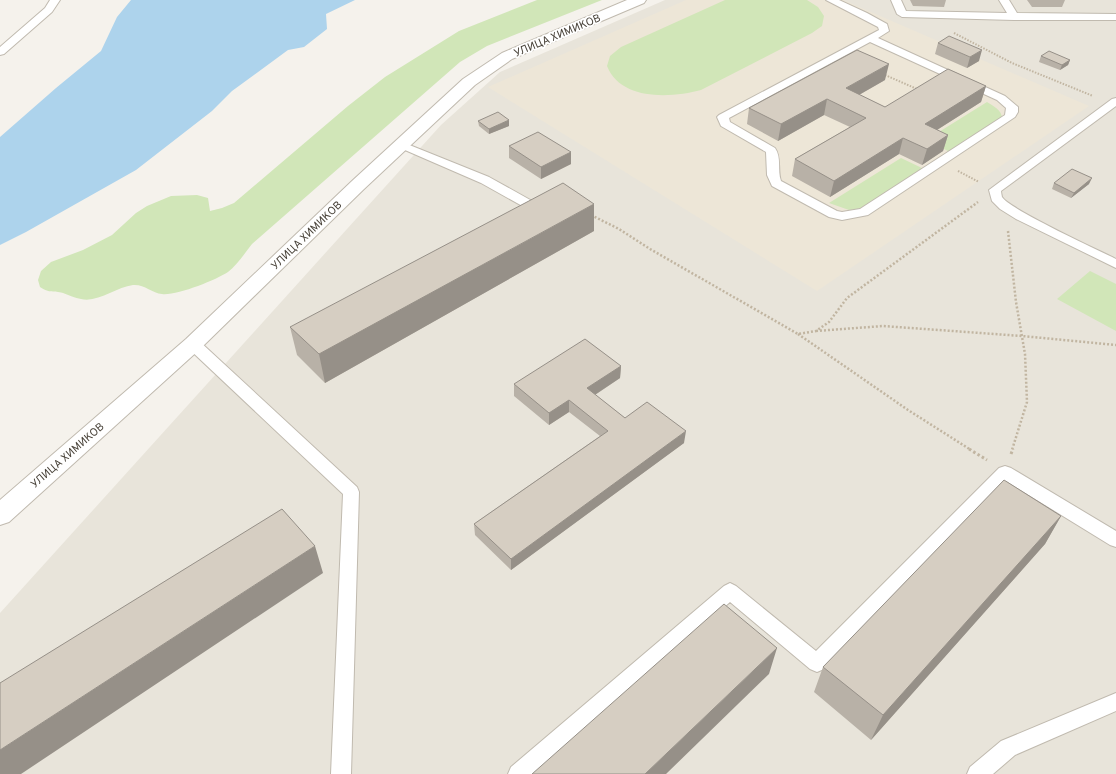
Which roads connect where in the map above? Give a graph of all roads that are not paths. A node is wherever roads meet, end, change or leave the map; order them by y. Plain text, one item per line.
1 (55, 0) edge
2 (639, 0) edge
3 (831, 0) edge
4 (896, 0) edge
5 (1004, 0) edge
6 (1014, 17) junction
7 (1116, 17) edge
8 (871, 39) junction
9 (0, 52) edge
10 (952, 76) junction
11 (924, 92) edge
12 (1114, 103) edge
13 (402, 145) junction
14 (537, 209) edge
15 (1116, 264) edge
16 (193, 344) junction
17 (0, 514) edge
18 (1116, 540) edge
19 (1116, 702) edge
20 (341, 774) edge
21 (518, 774) edge
22 (977, 774) edge

1 - 9 lane
2 - 13 street, УЛИЦА ХИМИКОВ
3 - 8 lane
4 - 6 lane
5 - 6 lane
6 - 7 lane
8 - 10 lane
8 - 10 lane
10 - 11 lane
12 - 15 lane
13 - 14 lane
13 - 16 street, УЛИЦА ХИМИКОВ
16 - 17 street, УЛИЦА ХИМИКОВ
16 - 20 lane
18 - 21 lane
19 - 22 lane

